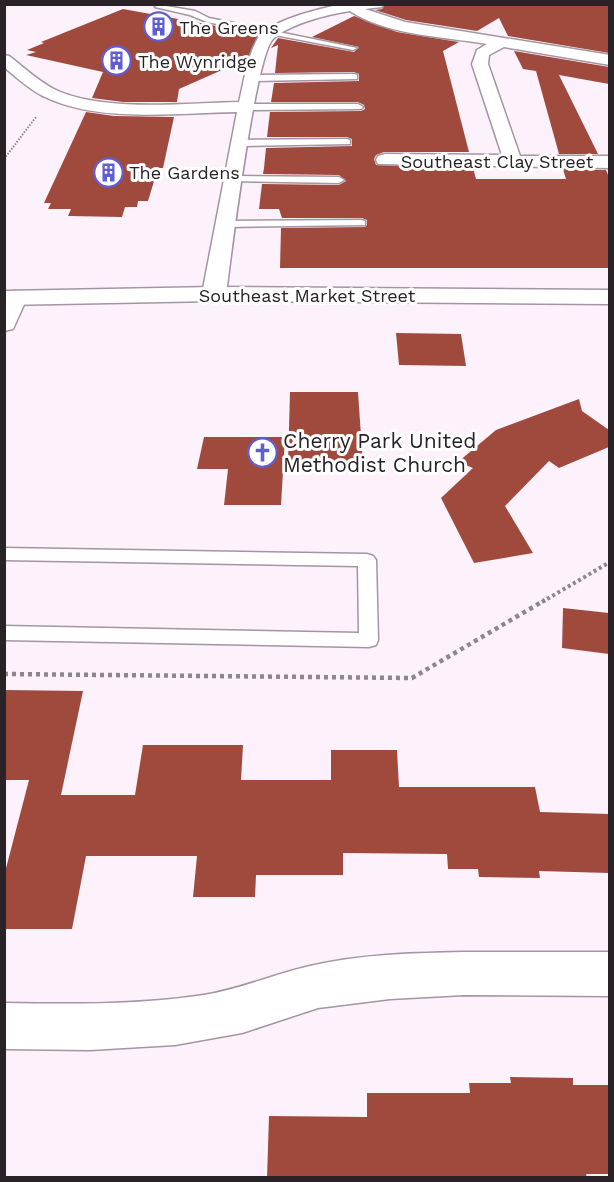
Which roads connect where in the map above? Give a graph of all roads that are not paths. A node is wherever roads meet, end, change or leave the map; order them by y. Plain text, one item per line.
1 (165, 4) edge
2 (377, 4) edge
3 (352, 5) edge
4 (274, 32) junction
5 (502, 42) junction
6 (352, 48) dead end
7 (4, 59) edge
8 (609, 60) edge
9 (354, 77) dead end
10 (253, 78) junction
11 (246, 107) junction
12 (358, 107) dead end
13 (346, 142) dead end
14 (240, 143) junction
15 (385, 160) dead end
16 (513, 160) junction
17 (609, 162) edge
18 (234, 179) junction
19 (339, 180) dead end
20 (226, 224) junction
21 (361, 224) dead end
22 (214, 294) junction
23 (609, 297) edge
24 (10, 298) edge
25 (4, 324) edge
26 (4, 554) edge
27 (4, 633) edge
28 (609, 974) edge
29 (4, 1026) edge

1 - 4 lane
2 - 3 street
3 - 4 street
3 - 5 street
4 - 6 lane
4 - 10 street
5 - 8 street
5 - 16 street
7 - 11 street
9 - 10 lane
10 - 11 street
11 - 12 lane
11 - 14 street
13 - 14 lane
14 - 18 street
15 - 16 street, Southeast Clay Street
16 - 17 street, Southeast Clay Street
18 - 19 lane
18 - 20 street
20 - 21 lane
20 - 22 street
22 - 23 street, Southeast Market Street
22 - 24 street, Southeast Market Street
24 - 25 street
26 - 27 lane
28 - 29 street

